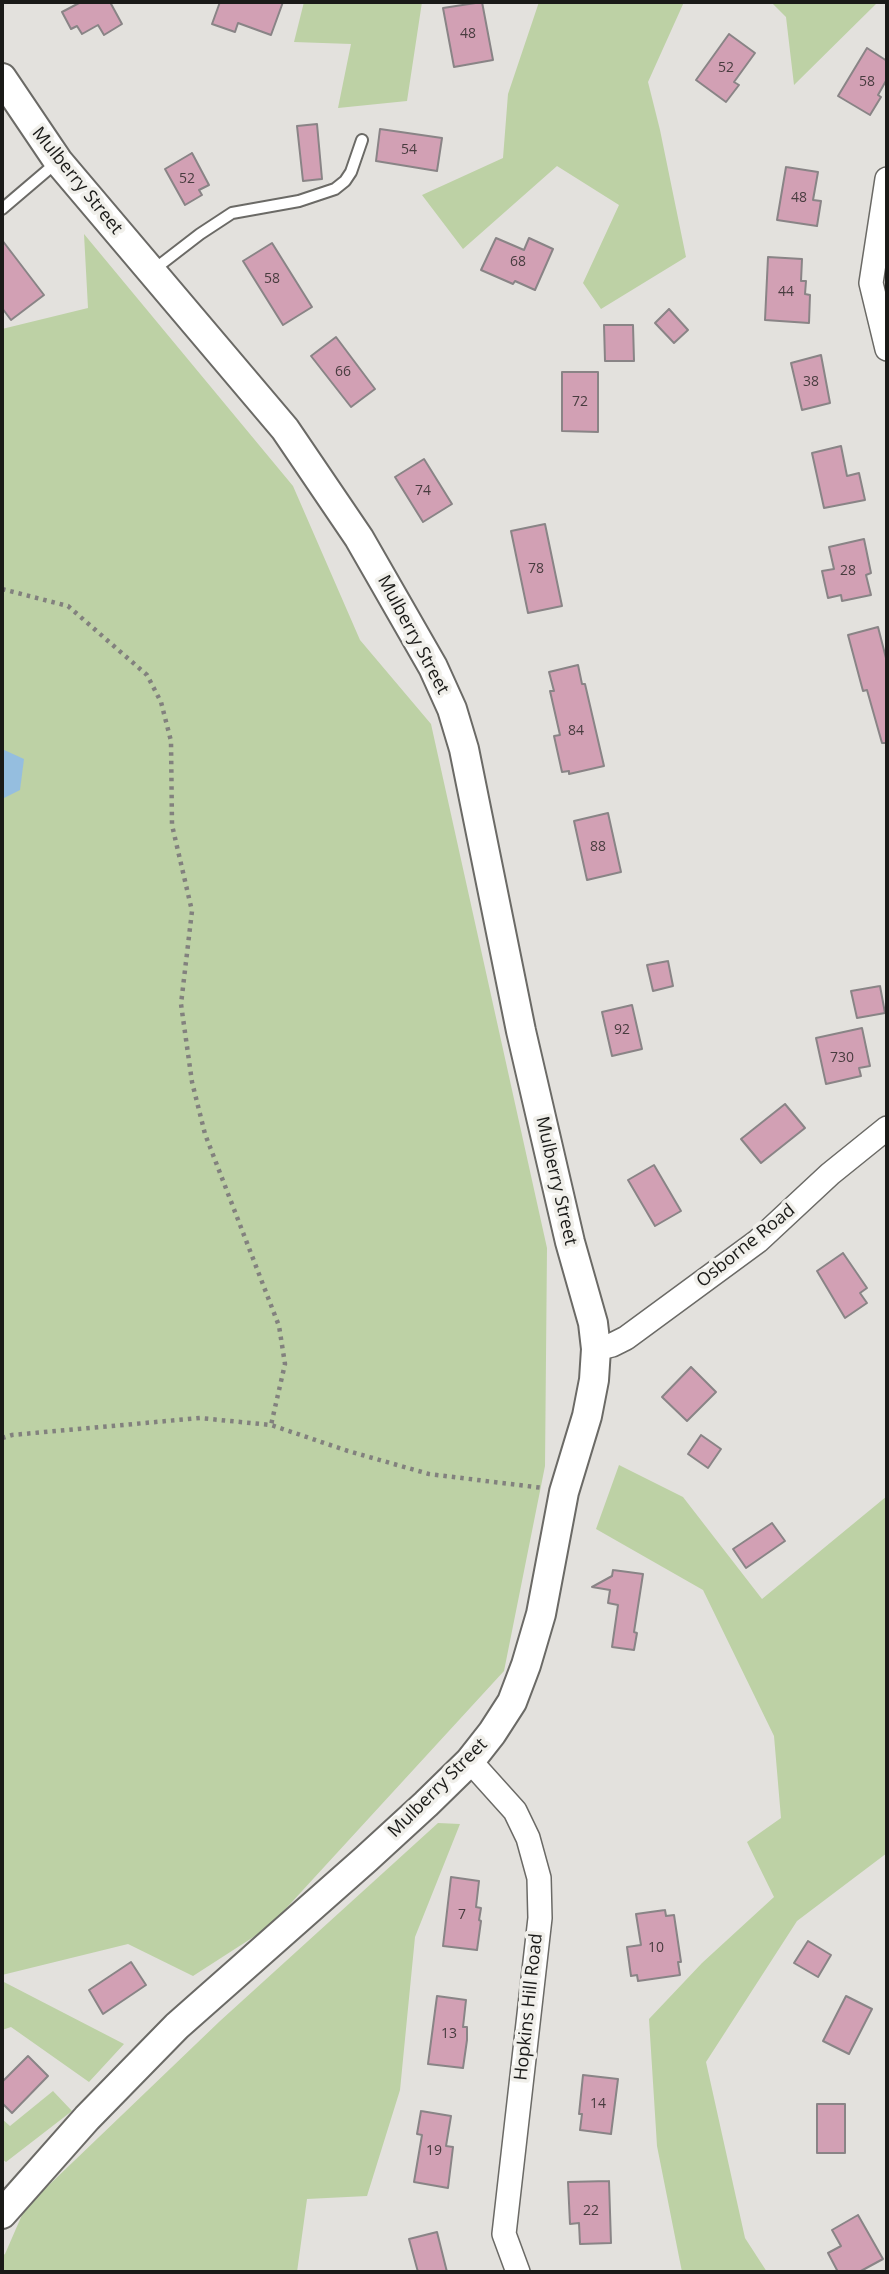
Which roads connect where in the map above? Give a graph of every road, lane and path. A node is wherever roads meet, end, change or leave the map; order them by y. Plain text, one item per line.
1 (2, 78) edge
2 (362, 140) dead end
3 (58, 161) junction
4 (887, 179) edge
5 (2, 209) edge
6 (151, 272) junction
7 (887, 349) edge
8 (2, 589) edge
9 (887, 1128) edge
10 (596, 1349) junction
11 (271, 1425) junction
12 (2, 1438) edge
13 (564, 1492) junction
14 (470, 1761) junction
15 (2, 2214) edge
16 (518, 2272) edge

1 - 3 street, Mulberry Street
2 - 6 lane
3 - 5 lane
3 - 6 street, Mulberry Street
4 - 7 street
6 - 10 street, Mulberry Street
8 - 11 path
9 - 10 street, Osborne Road
10 - 13 street, Mulberry Street
11 - 12 path
11 - 13 path
13 - 14 street, Mulberry Street
14 - 15 street, Mulberry Street
14 - 16 street, Hopkins Hill Road

